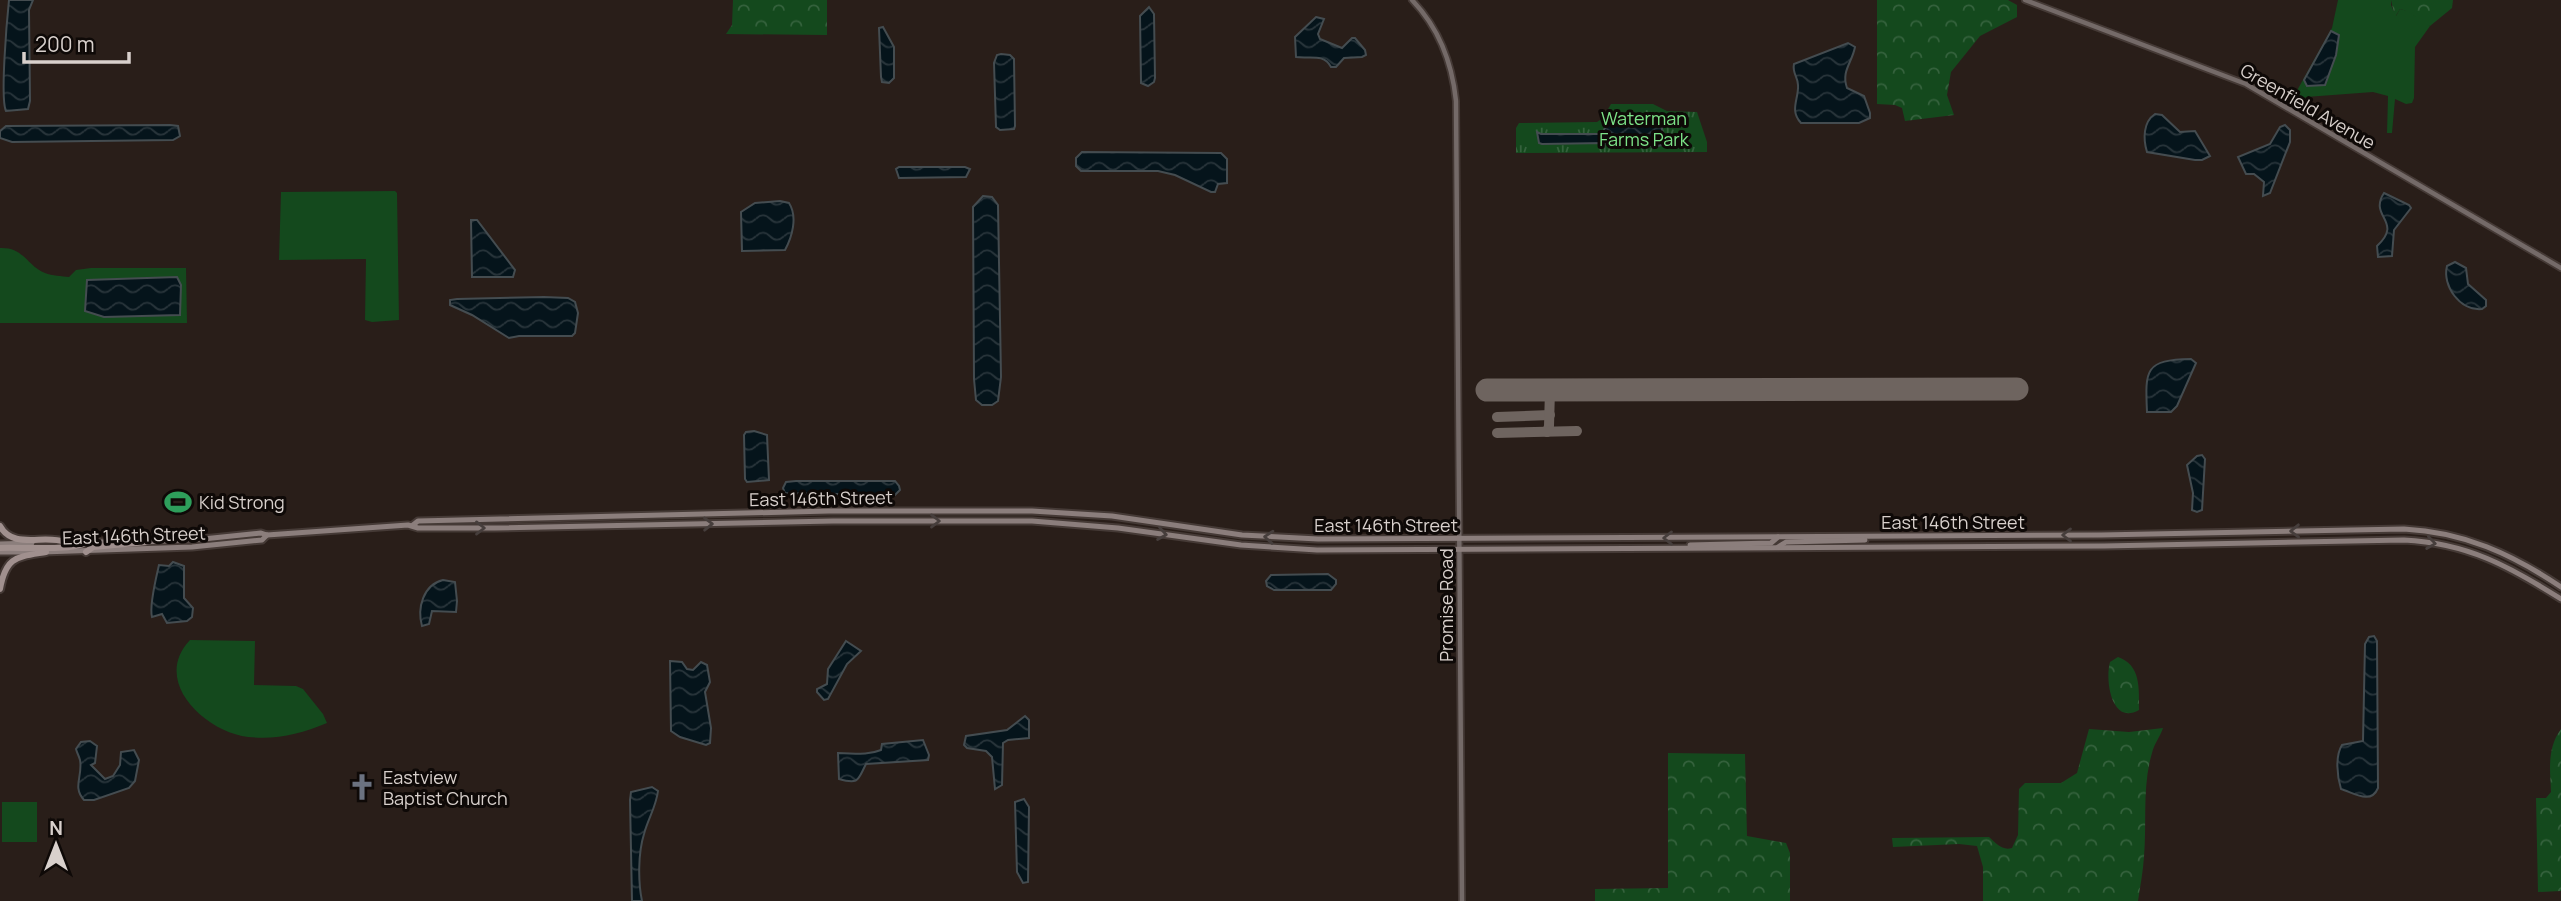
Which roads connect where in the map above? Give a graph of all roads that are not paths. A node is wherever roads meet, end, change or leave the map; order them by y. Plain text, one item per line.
1 (1412, 0) edge
2 (2025, 0) edge
3 (2561, 268) edge
4 (413, 525) junction
5 (0, 526) edge
6 (267, 535) junction
7 (1778, 537) junction
8 (1881, 537) junction
9 (1459, 539) junction
10 (65, 542) junction
11 (147, 542) junction
12 (86, 543) junction
13 (1673, 548) junction
14 (1777, 548) junction
15 (1, 550) edge
16 (1459, 550) junction
17 (46, 552) junction
18 (86, 552) junction
19 (2561, 587) edge
20 (0, 589) edge
21 (2561, 599) edge
22 (1462, 901) edge

1 - 9 main road, Promise Road
2 - 3 main road, Greenfield Avenue
4 - 6 main road, East 146th Street
9 -> 4 main road, East 146th Street
4 -> 16 main road, East 146th Street
5 - 10 highway
6 - 11 main road, East 146th Street
6 - 18 main road, East 146th Street
7 - 8 main road, East 146th Street
7 -> 9 main road, East 146th Street
7 - 13 main road
8 - 14 main road
19 -> 8 main road, East 146th Street
9 - 16 main road, Promise Road
10 - 12 main road, East 146th Street
10 - 15 main road, East 146th Street
11 - 12 main road, East 146th Street
11 - 18 highway
12 - 15 highway
13 - 14 main road, East 146th Street
13 - 16 main road, East 146th Street
14 -> 21 main road, East 146th Street
15 - 17 main road, East 146th Street
16 - 22 main road, Promise Road
17 - 18 main road, East 146th Street
17 - 20 highway

